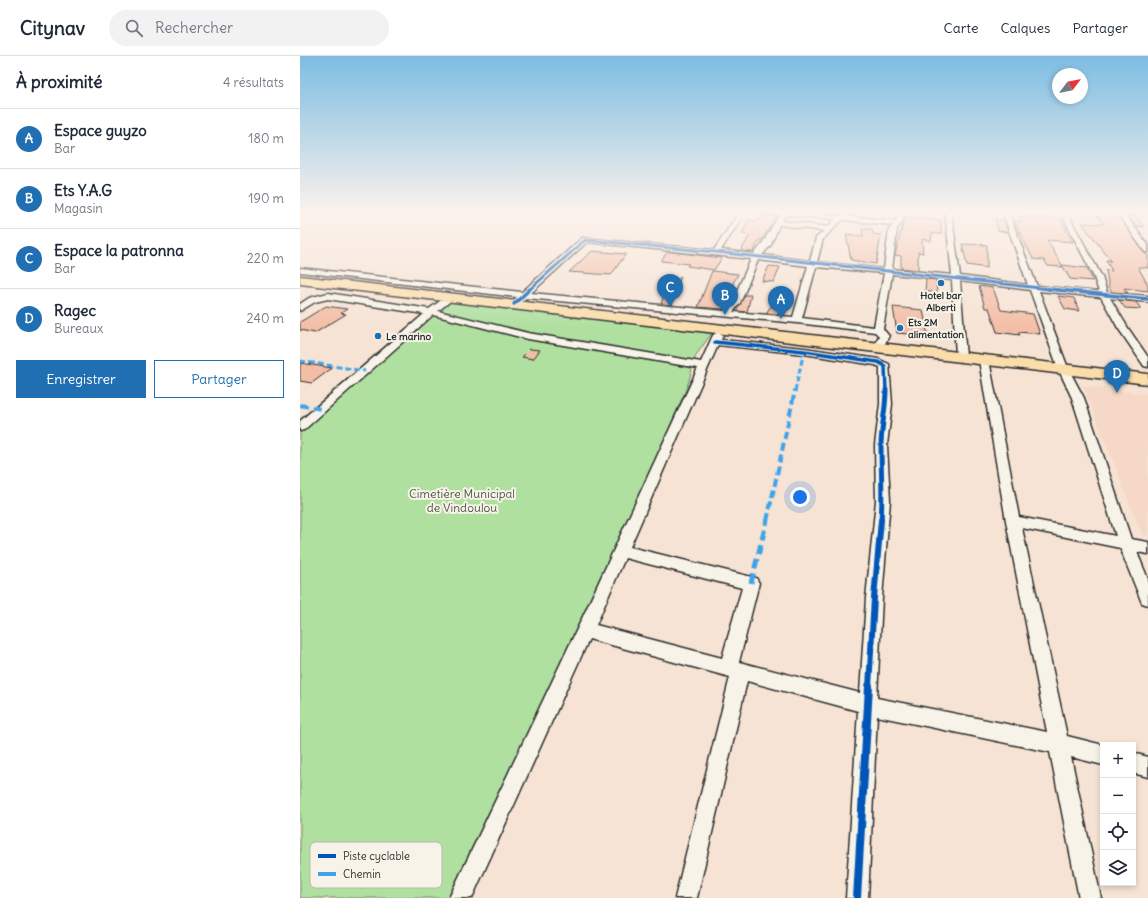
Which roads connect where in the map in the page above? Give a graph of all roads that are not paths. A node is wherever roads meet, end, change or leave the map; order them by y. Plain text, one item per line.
1 (573, 250) edge
2 (691, 250) edge
3 (762, 250) edge
4 (817, 250) edge
5 (888, 250) edge
6 (953, 250) edge
7 (1019, 250) edge
8 (1084, 250) edge
9 (716, 252) joint
10 (755, 258) junction
11 (813, 264) junction
12 (888, 271) junction
13 (300, 277) edge
14 (956, 278) junction
15 (1032, 288) junction
16 (1104, 295) junction
17 (450, 296) junction
18 (519, 299) junction
19 (1148, 299) edge
20 (300, 308) edge
21 (430, 312) junction
22 (797, 320) junction
23 (721, 328) junction
24 (878, 330) junction
25 (878, 347) junction
26 (961, 357) junction
27 (984, 360) junction
28 (1148, 364) edge
29 (704, 366) junction
30 (1062, 368) junction
31 (1148, 379) edge
32 (300, 427) edge
33 (1013, 521) junction
34 (1126, 544) junction
35 (1148, 548) edge
36 (621, 551) junction
37 (1148, 598) edge
38 (585, 630) junction
39 (734, 670) junction
40 (869, 705) junction
41 (1058, 744) junction
42 (1100, 755) edge
43 (1136, 764) edge
44 (1148, 767) edge
45 (460, 898) edge
46 (686, 898) edge
47 (858, 898) edge
48 (1090, 898) edge

1 - 18 street
2 - 9 street
3 - 10 street
4 - 11 street
5 - 12 street
6 - 14 street
7 - 15 street
8 - 16 street
9 - 10 street
10 - 11 street
10 - 23 street
11 - 12 street
11 - 22 street
12 - 14 street
12 - 24 street
13 - 17 highway
13 - 18 street
14 - 15 street
14 - 26 street
15 - 16 street
15 - 30 street
16 - 19 street
16 - 28 street
17 - 18 highway
17 - 21 street
18 - 23 highway
20 - 21 street
21 - 29 street
21 - 32 street
22 - 23 street
22 - 24 street
23 - 25 highway
23 - 29 street
23 - 40 street
24 - 25 street
25 - 26 highway
26 - 27 highway
27 - 30 highway
27 - 33 street
29 - 36 street
30 - 31 highway
30 - 34 street
33 - 34 street
33 - 41 street
34 - 35 street
34 - 37 street
36 - 38 street
36 - 39 street
38 - 39 street
38 - 45 street
39 - 40 street
39 - 46 street
40 - 41 street
40 - 47 street
41 - 42 street
41 - 48 street
43 - 44 street

